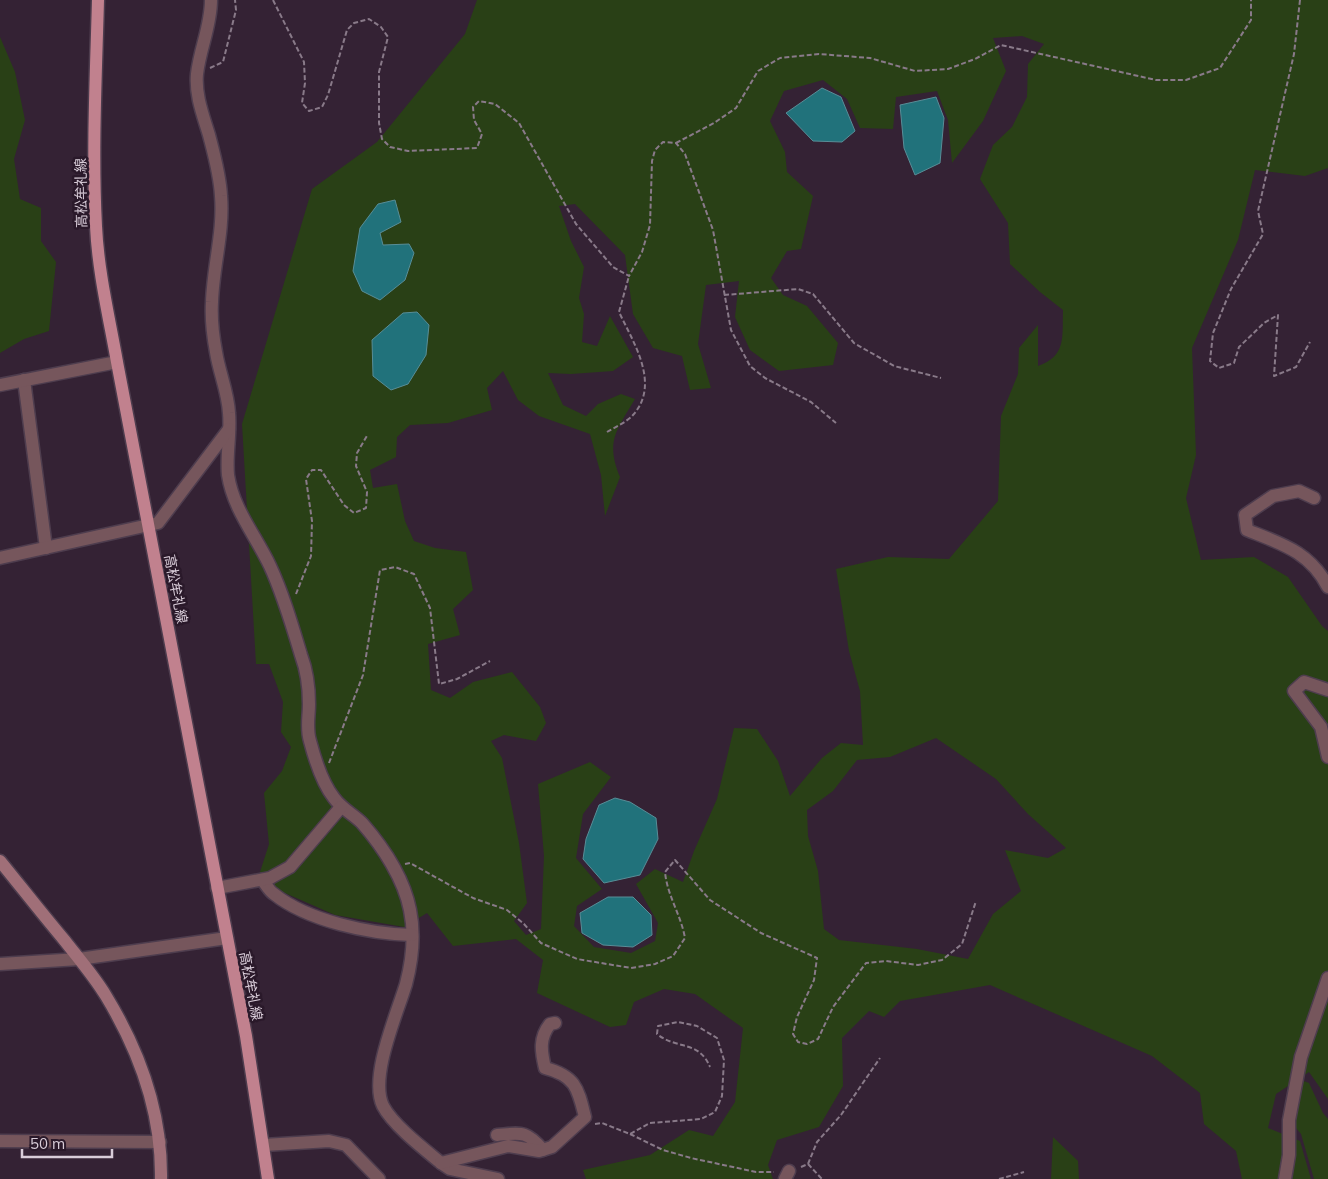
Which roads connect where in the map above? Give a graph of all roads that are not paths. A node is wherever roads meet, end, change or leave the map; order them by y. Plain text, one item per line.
1 (98, 0) edge
2 (211, 0) edge
3 (117, 362) junction
4 (24, 380) junction
5 (0, 385) edge
6 (229, 429) junction
7 (1314, 498) dead end
8 (149, 525) junction
9 (46, 548) junction
10 (0, 558) edge
11 (1328, 588) edge
12 (1328, 690) edge
13 (1328, 757) edge
14 (341, 807) junction
15 (0, 861) edge
16 (262, 880) junction
17 (217, 888) junction
18 (412, 935) junction
19 (227, 938) junction
20 (79, 959) junction
21 (0, 964) edge
22 (1328, 978) edge
23 (555, 1024) dead end
24 (497, 1135) dead end
25 (0, 1141) edge
26 (160, 1142) junction
27 (264, 1145) junction
28 (543, 1150) junction
29 (441, 1163) junction
30 (161, 1179) edge
31 (268, 1179) edge
32 (379, 1179) edge
33 (498, 1179) edge
34 (1284, 1179) edge

1 - 3 main road, 高松牟礼線
2 - 6 street
3 - 4 street
3 - 8 main road, 高松牟礼線
4 - 5 street
4 - 9 street
6 - 8 street
6 - 14 street
7 - 11 street
8 - 9 street
8 - 17 main road, 高松牟礼線
9 - 10 street
12 - 13 street
14 - 16 street
14 - 18 street
15 - 20 street
16 - 17 street
16 - 18 street
17 - 19 main road, 高松牟礼線
18 - 29 street
19 - 20 street
19 - 27 main road, 高松牟礼線
20 - 21 street
20 - 26 street
22 - 34 street
23 - 28 street
24 - 28 street
25 - 26 street
26 - 30 street
27 - 31 main road, 高松牟礼線
27 - 32 street
28 - 29 street
29 - 33 street

